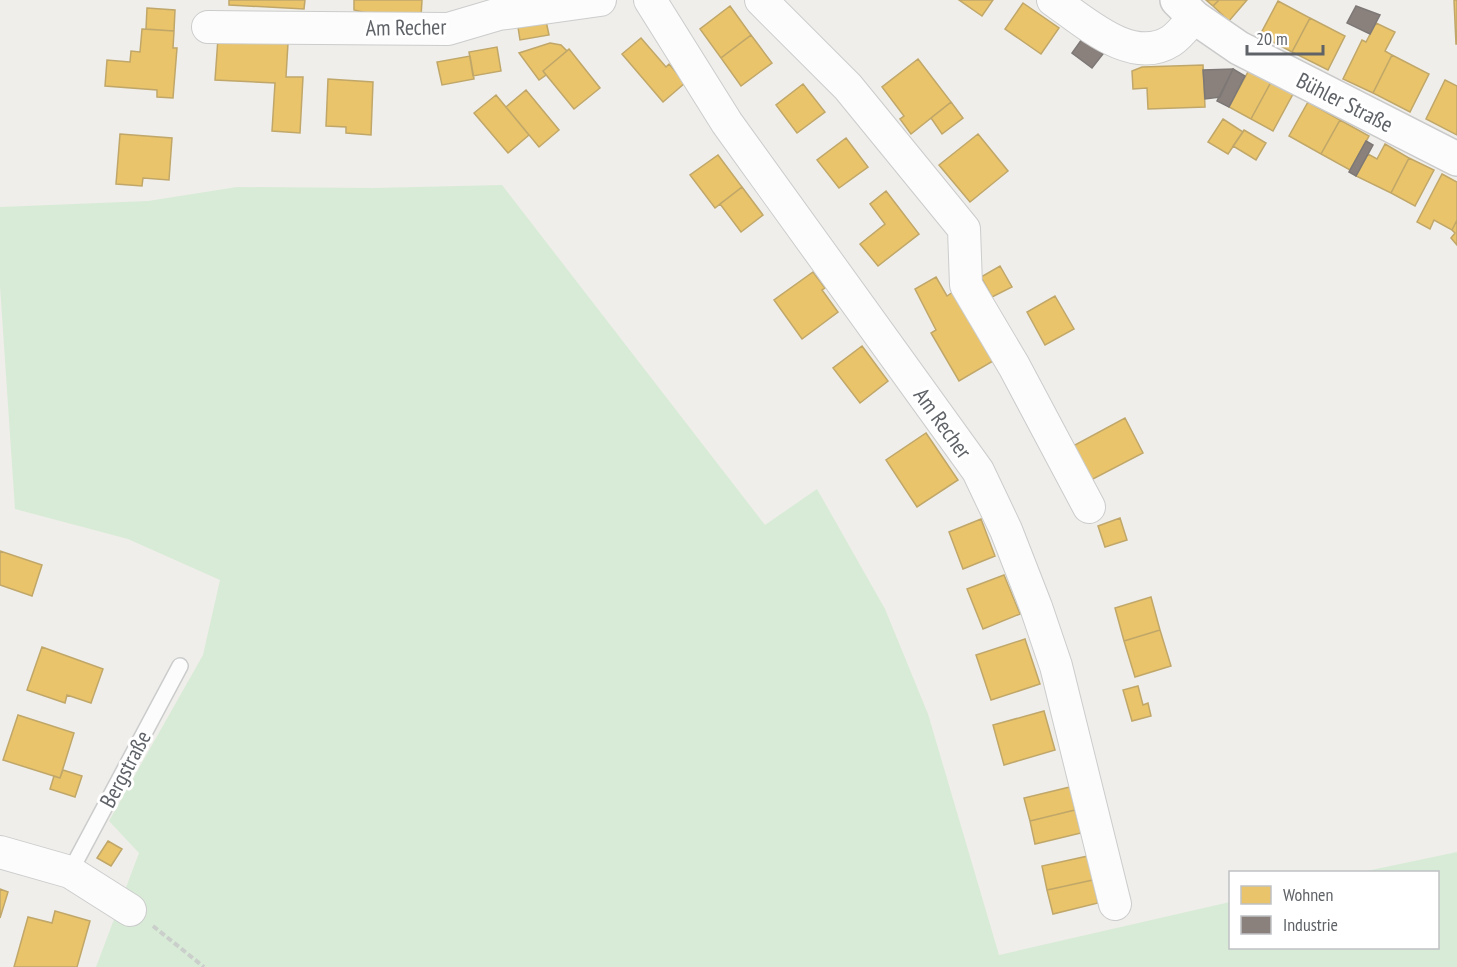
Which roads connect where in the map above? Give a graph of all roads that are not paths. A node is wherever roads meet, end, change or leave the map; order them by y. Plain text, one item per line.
1 (600, 0) edge
2 (650, 0) edge
3 (761, 0) edge
4 (1053, 0) edge
5 (1185, 9) edge
6 (208, 27) dead end
7 (1457, 159) edge
8 (1089, 507) dead end
9 (180, 666) dead end
10 (0, 852) edge
11 (70, 872) junction
12 (1115, 904) dead end
13 (130, 910) road end

1 - 6 street, Am Recher
2 - 12 street, Am Recher
3 - 8 street
4 - 5 street
5 - 7 main road, Bühler Straße
9 - 11 lane, Bergstraße
10 - 11 street
11 - 13 street

